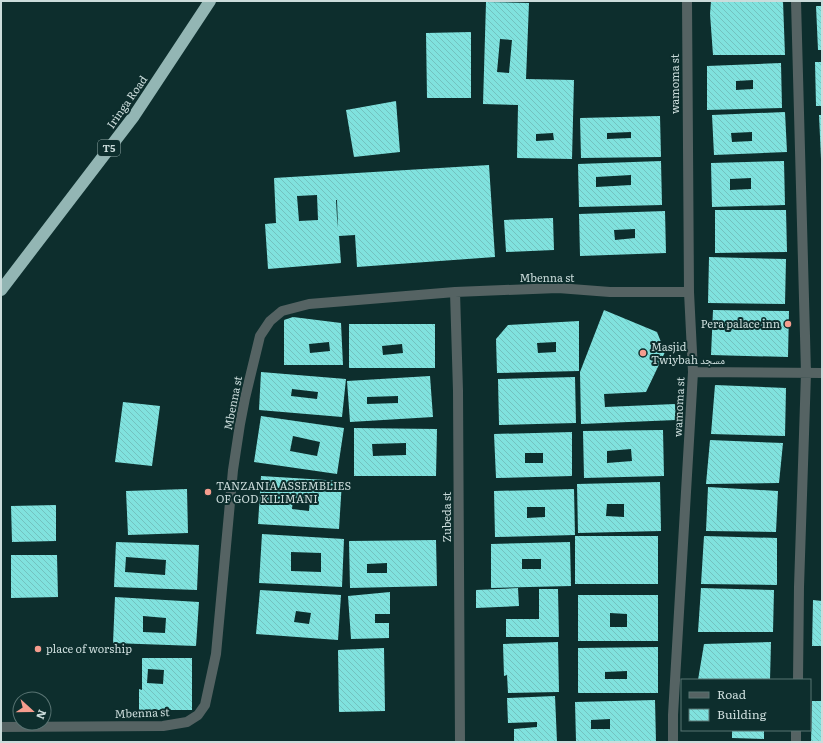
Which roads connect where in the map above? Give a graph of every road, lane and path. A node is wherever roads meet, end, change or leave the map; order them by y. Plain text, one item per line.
1 (210, 1) edge
2 (687, 1) edge
3 (796, 1) edge
4 (1, 290) edge
5 (455, 292) junction
6 (689, 292) junction
7 (693, 372) junction
8 (806, 373) junction
9 (822, 373) edge
10 (798, 679) edge
11 (1, 727) edge
12 (796, 731) edge
13 (460, 742) edge
14 (673, 742) edge
15 (796, 742) edge

1 - 4 highway, Iringa Road / T5
2 - 6 street, wamoma st
3 - 8 street
5 - 6 street, Mbenna st
5 - 11 street, Mbenna st
5 - 13 street, Zubeda st
6 - 7 street, wamoma st
7 - 8 street
7 - 14 street, wamoma st
8 - 9 street
8 - 10 street
12 - 15 street

